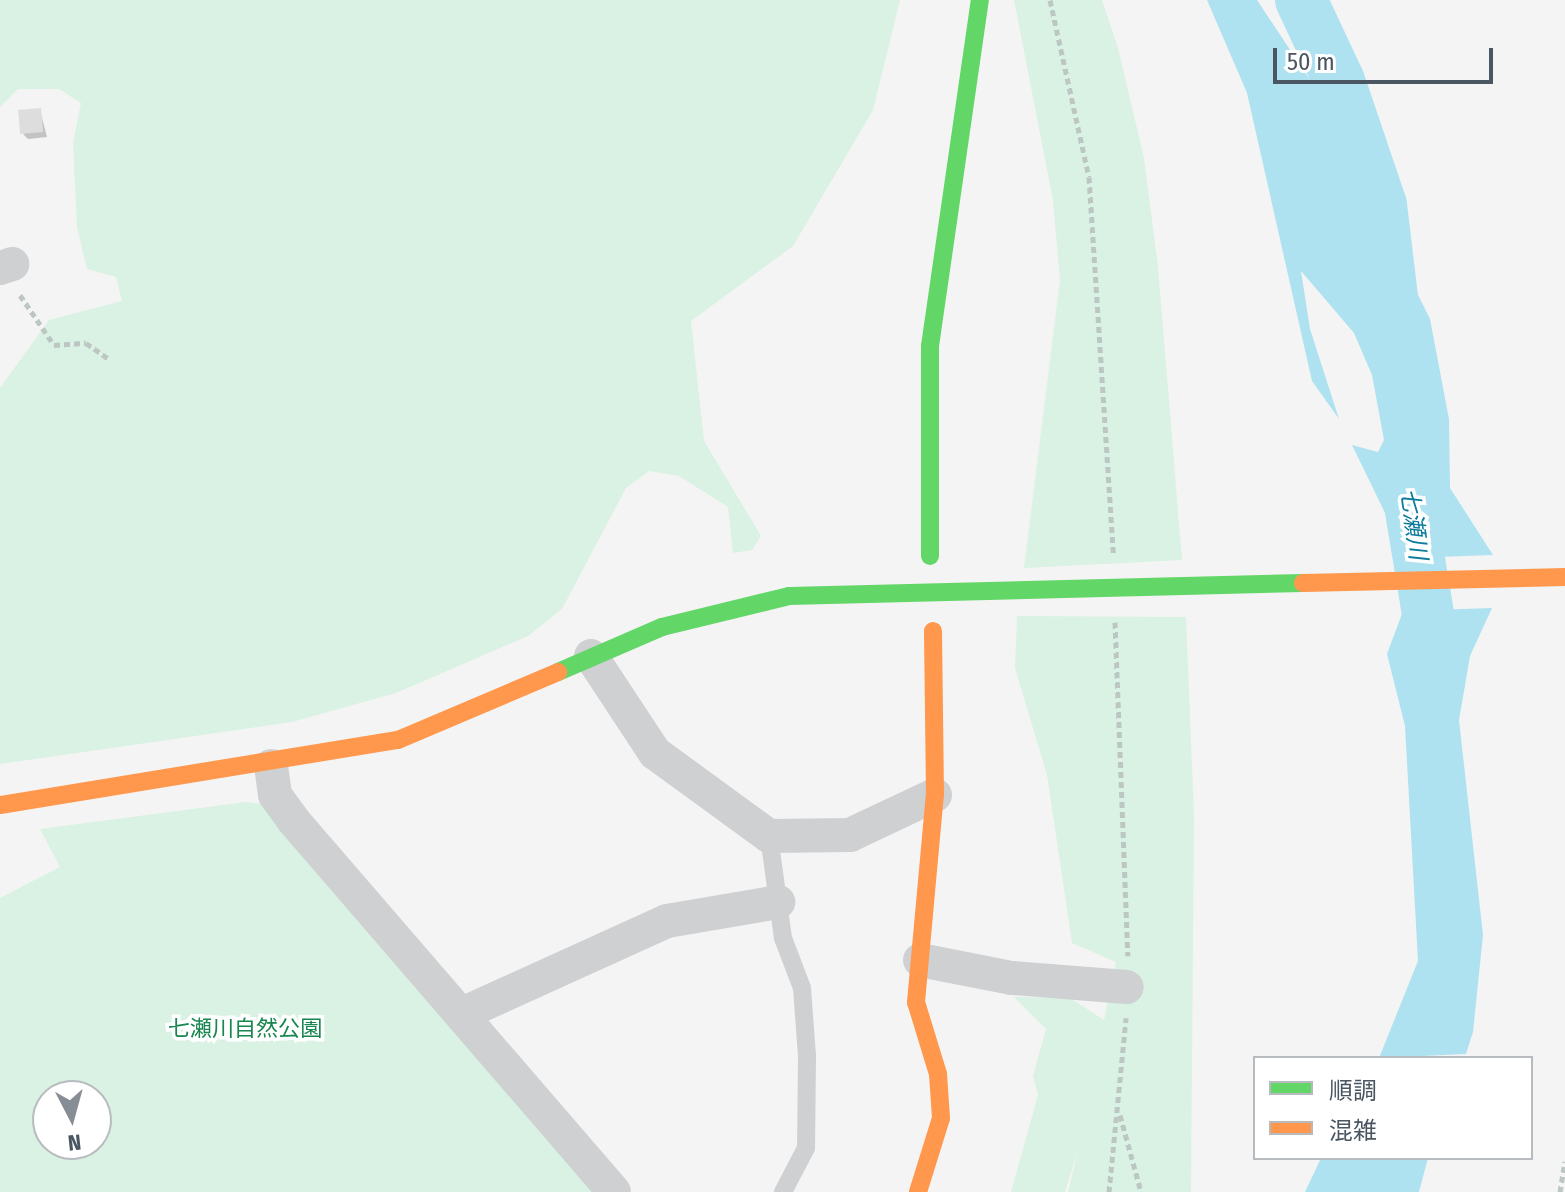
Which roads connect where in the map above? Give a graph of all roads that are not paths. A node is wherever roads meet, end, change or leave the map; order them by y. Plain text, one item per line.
1 (980, 0) edge
2 (930, 556) dead end
3 (1565, 577) edge
4 (933, 631) dead end
5 (591, 656) junction
6 (271, 766) junction
7 (935, 795) junction
8 (0, 805) edge
9 (769, 836) junction
10 (778, 902) junction
11 (920, 960) junction
12 (1127, 987) dead end
13 (462, 1014) junction
14 (614, 1192) edge
15 (783, 1192) edge
16 (918, 1192) edge

1 - 2 street
3 - 5 street
4 - 7 street
5 - 6 street
5 - 9 street
6 - 8 street
6 - 13 street
7 - 9 street
7 - 11 street
9 - 10 lane
10 - 13 street
10 - 15 lane
11 - 12 street
11 - 16 street
13 - 14 street

